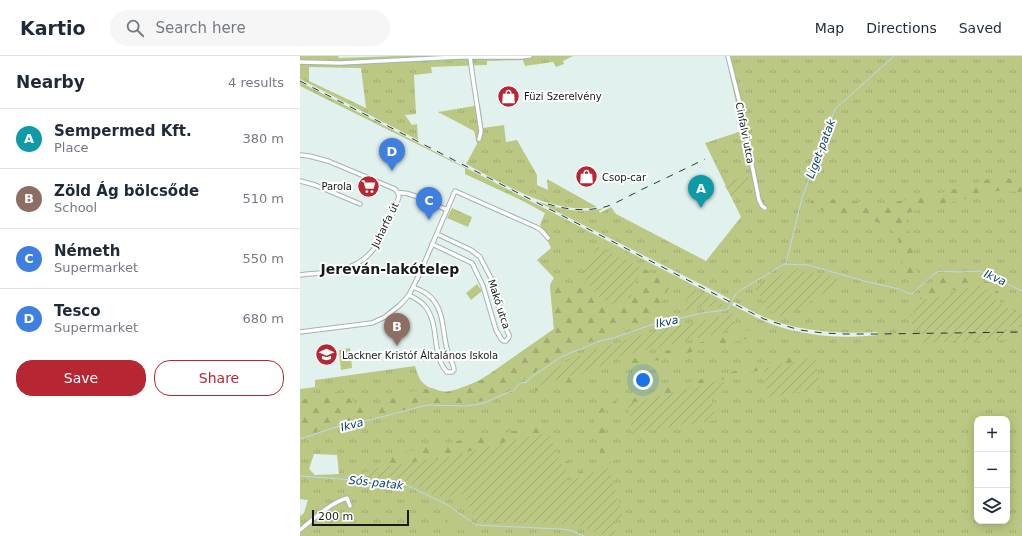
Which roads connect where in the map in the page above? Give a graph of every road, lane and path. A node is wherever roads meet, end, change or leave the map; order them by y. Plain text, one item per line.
1 (459, 56) edge
2 (482, 56) edge
3 (530, 56) edge
4 (728, 56) edge
5 (443, 57) edge
6 (470, 57) edge
7 (300, 62) edge
8 (479, 139) dead end
9 (300, 155) edge
10 (300, 181) edge
11 (398, 193) junction
12 (360, 204) dead end
13 (765, 208) dead end
14 (447, 210) junction
15 (437, 234) junction
16 (548, 238) dead end
17 (432, 244) junction
18 (300, 275) edge
19 (413, 287) junction
20 (409, 295) junction
21 (300, 332) edge
22 (350, 506) dead end
23 (300, 530) edge

1 - 5 street
1 - 6 street
2 - 3 street
2 - 6 street
4 - 13 street, Cinfalvi utca
5 - 7 street
6 - 8 street
9 - 11 street
10 - 12 street
11 - 14 street
11 - 18 street, Juharfa út
14 - 15 street
14 - 16 street
15 - 17 street
15 - 17 street, Makó utca
17 - 19 street
19 - 20 street
19 - 20 street
20 - 21 street
22 - 23 street

